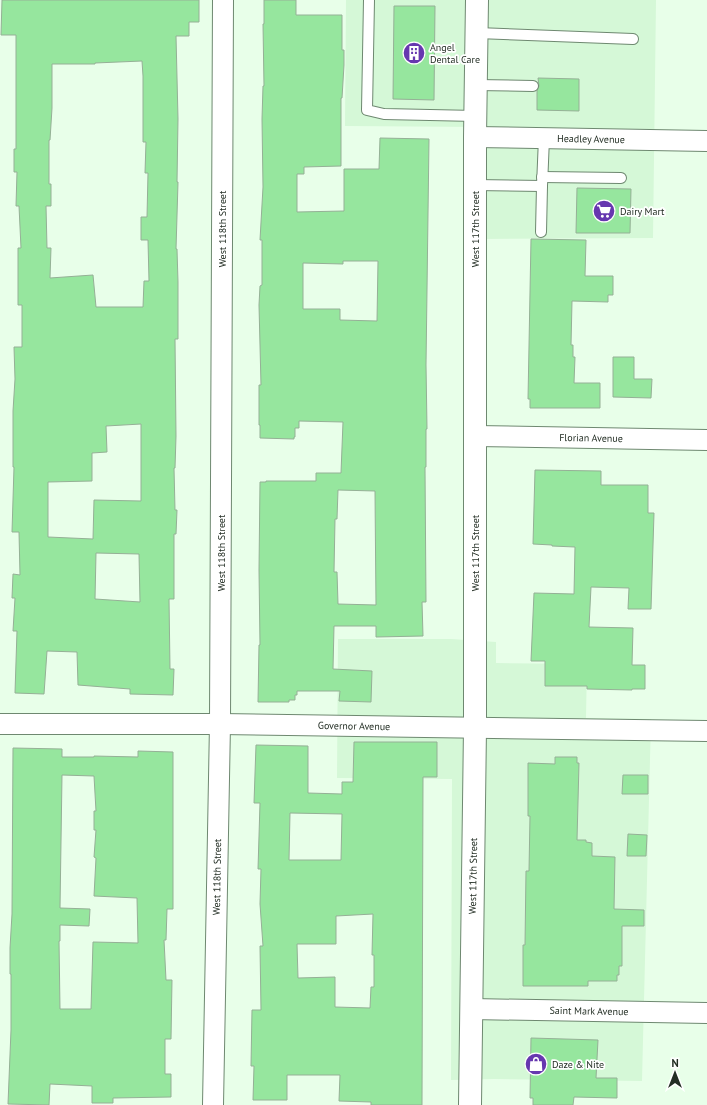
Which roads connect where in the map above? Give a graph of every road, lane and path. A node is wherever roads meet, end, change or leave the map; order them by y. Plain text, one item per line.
1 (223, 0) edge
2 (370, 0) edge
3 (477, 0) edge
4 (477, 33) junction
5 (633, 39) dead end
6 (476, 85) junction
7 (533, 86) dead end
8 (476, 126) junction
9 (544, 138) junction
10 (707, 141) edge
11 (621, 178) dead end
12 (542, 182) junction
13 (475, 185) junction
14 (541, 232) dead end
15 (475, 436) junction
16 (707, 440) edge
17 (0, 724) edge
18 (220, 724) junction
19 (475, 728) junction
20 (707, 731) edge
21 (472, 1009) junction
22 (707, 1013) edge
23 (214, 1105) edge
24 (470, 1105) edge

1 - 18 street, West 118th Street
2 - 8 lane
3 - 4 main road, West 117th Street
4 - 5 lane
4 - 6 main road, West 117th Street
6 - 7 lane
6 - 8 main road, West 117th Street
8 - 9 street, Headley Avenue
8 - 13 main road, West 117th Street
9 - 10 street, Headley Avenue
9 - 12 lane
11 - 12 lane
12 - 13 lane
12 - 14 lane
13 - 15 main road, West 117th Street
15 - 16 street, Florian Avenue
15 - 19 main road, West 117th Street
17 - 18 street, Governor Avenue
18 - 19 street, Governor Avenue
18 - 23 street, West 118th Street
19 - 20 street, Governor Avenue
19 - 21 main road, West 117th Street
21 - 22 street, Saint Mark Avenue
21 - 24 main road, West 117th Street

